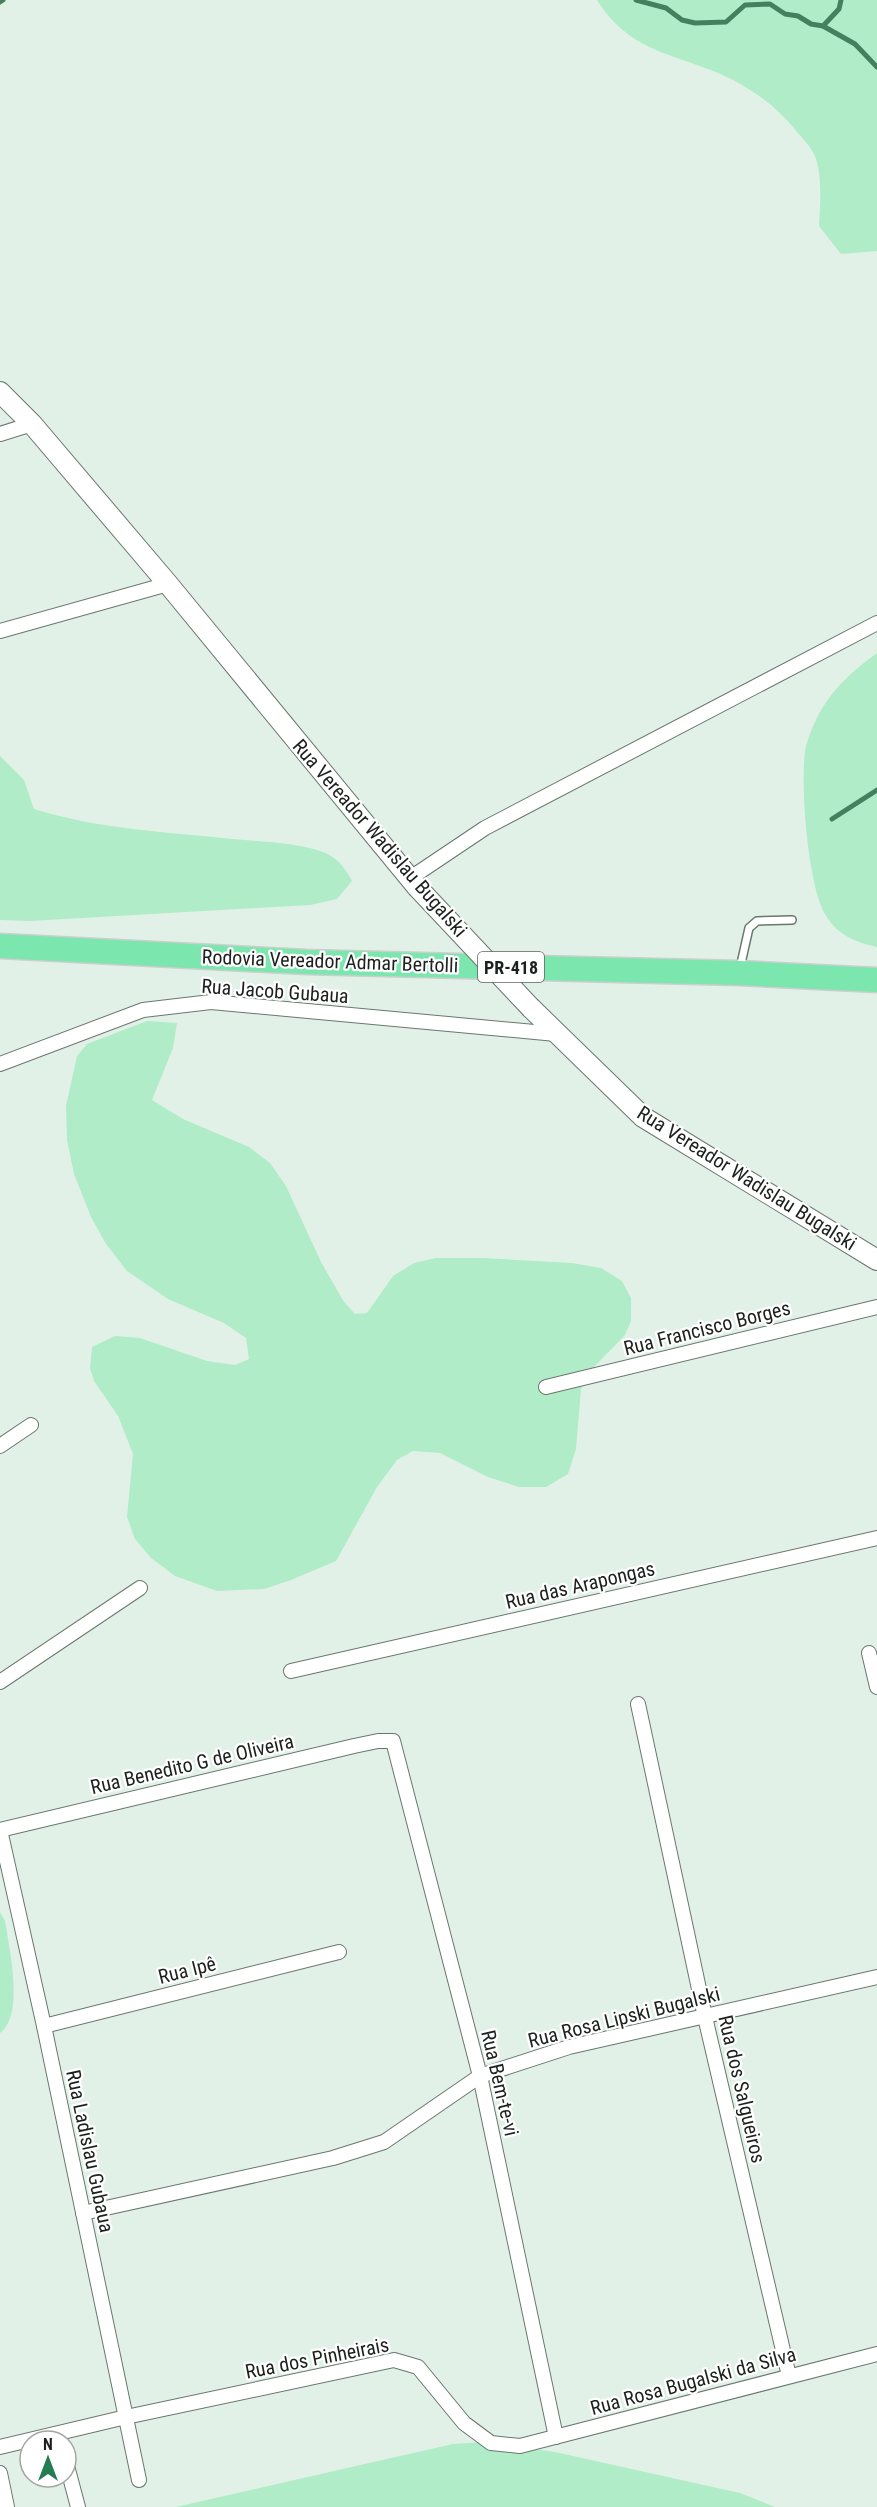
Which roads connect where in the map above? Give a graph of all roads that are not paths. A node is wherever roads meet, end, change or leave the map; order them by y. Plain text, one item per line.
1 (0, 393) edge
2 (32, 424) junction
3 (0, 434) edge
4 (168, 584) junction
5 (877, 623) edge
6 (0, 631) edge
7 (413, 883) junction
8 (792, 920) dead end
9 (0, 946) edge
10 (739, 973) junction
11 (877, 980) edge
12 (556, 1034) junction
13 (0, 1064) edge
14 (877, 1260) edge
15 (877, 1307) edge
16 (546, 1387) dead end
17 (31, 1425) dead end
18 (0, 1446) edge
19 (877, 1538) edge
20 (140, 1588) dead end
21 (869, 1653) dead end
22 (291, 1671) dead end
23 (0, 1682) edge
24 (877, 1687) edge
25 (638, 1704) dead end
26 (393, 1741) joint
27 (0, 1830) edge
28 (3, 1853) edge
29 (339, 1952) dead end
30 (877, 1977) edge
31 (705, 2017) junction
32 (44, 2026) junction
33 (480, 2076) junction
34 (83, 2213) junction
35 (877, 2354) edge
36 (789, 2376) junction
37 (126, 2417) junction
38 (78, 2432) edge
39 (556, 2437) junction
40 (18, 2444) edge
41 (519, 2446) joint
42 (0, 2447) edge
43 (0, 2474) edge
44 (139, 2480) dead end
45 (73, 2489) edge
46 (7, 2507) edge
47 (78, 2507) edge

1 - 2 main road, Rua Vereador Wadislau Bugalski
2 - 3 street
2 - 4 main road, Rua Vereador Wadislau Bugalski
4 - 6 street
4 - 7 main road, Rua Vereador Wadislau Bugalski
5 - 7 street
7 - 12 main road, Rua Vereador Wadislau Bugalski, bridge
8 - 10 lane
9 - 10 highway, Rodovia Vereador Admar Bertolli / PR-418
10 - 11 highway, Rodovia Vereador Admar Bertolli / PR-418
12 - 13 street, Rua Jacob Gubaua
12 - 14 main road, Rua Vereador Wadislau Bugalski
15 - 16 street, Rua Francisco Borges
17 - 18 street
19 - 22 street, Rua das Arapongas
20 - 23 street
21 - 24 street
25 - 31 street, Rua dos Salgueiros
26 - 27 street, Rua Benedito G de Oliveira
26 - 33 street, Rua Bem-te-vi
27 - 28 street, Rua Ladislau Gubaua
28 - 32 street, Rua Ladislau Gubaua
29 - 32 street, Rua Ipê
30 - 31 street, Rua Rosa Lipski Bugalski
31 - 33 street, Rua Rosa Lipski Bugalski
31 - 36 street, Rua dos Salgueiros
32 - 34 street, Rua Ladislau Gubaua
33 - 34 street, Rua Rosa Lipski Bugalski
33 - 39 street, Rua Bem-te-vi
34 - 37 street, Rua Ladislau Gubaua
35 - 36 street, Rua Rosa Bugalski da Silva
36 - 39 street, Rua Rosa Bugalski da Silva
37 - 38 street, Rua dos Pinheirais
37 - 41 street, Rua dos Pinheirais
37 - 44 street, Rua Ladislau Gubaua
39 - 41 street, Rua Rosa Bugalski da Silva
40 - 42 street, Rua dos Pinheirais
43 - 46 street
45 - 47 street

